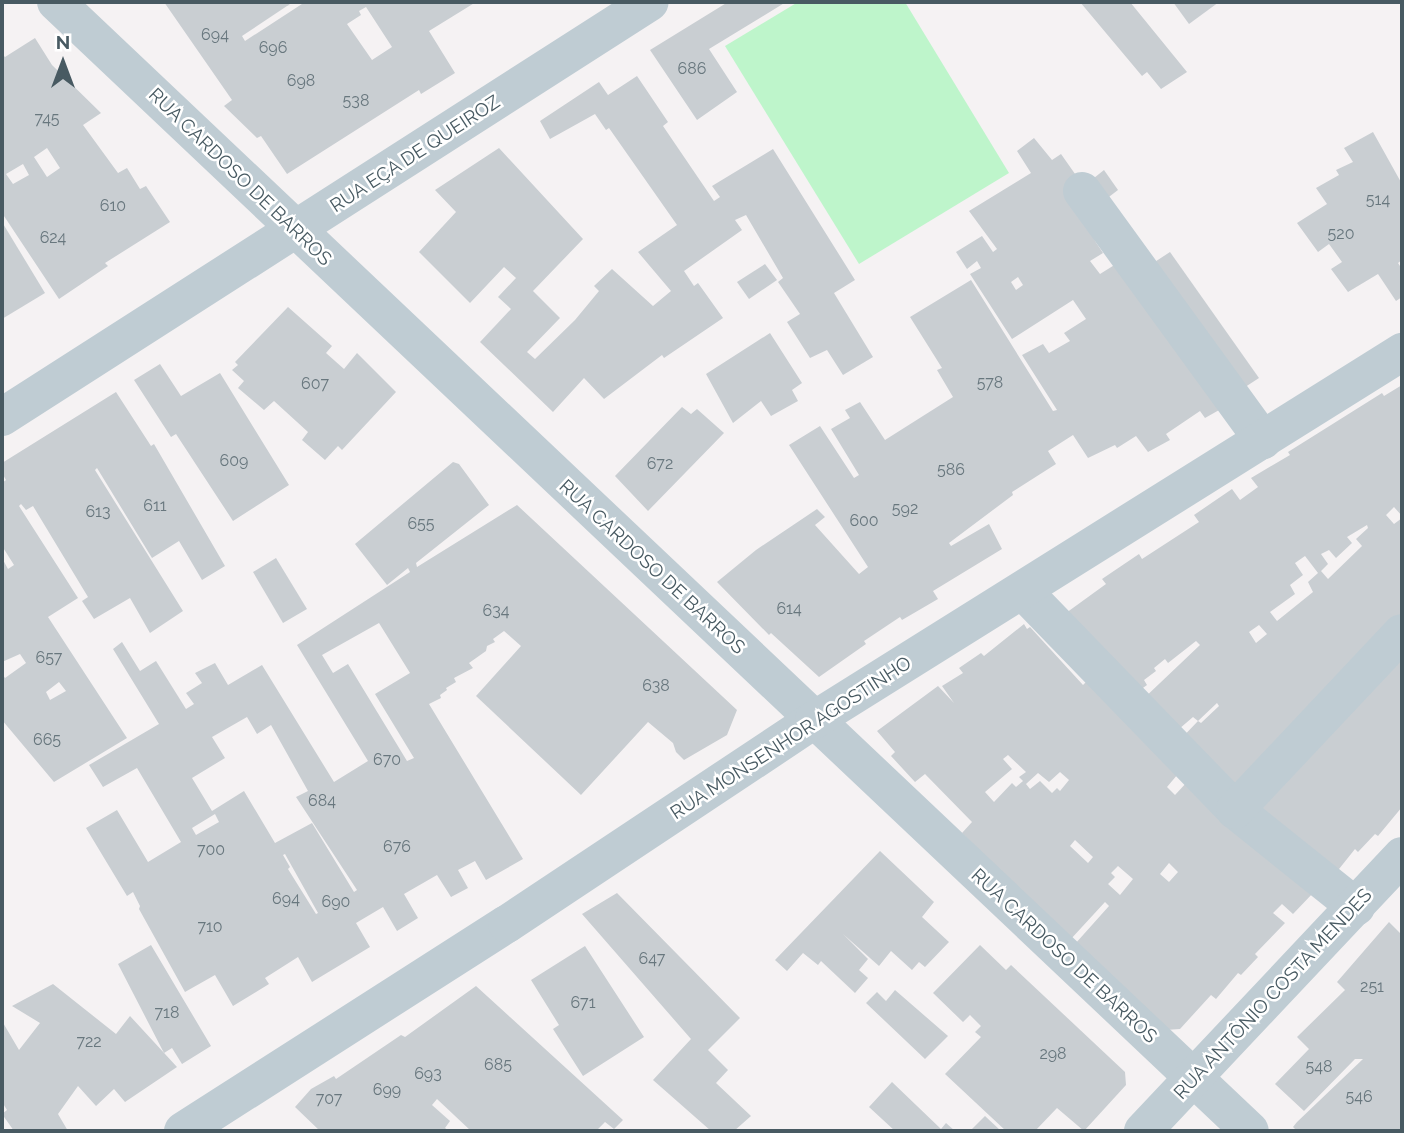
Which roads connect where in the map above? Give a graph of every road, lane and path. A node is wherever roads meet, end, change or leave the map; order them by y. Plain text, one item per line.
1 (56, 2) edge
2 (650, 2) edge
3 (1082, 191) dead end
4 (296, 230) junction
5 (1402, 352) edge
6 (2, 417) edge
7 (1263, 440) junction
8 (1023, 591) junction
9 (1402, 633) edge
10 (814, 720) junction
11 (1235, 810) junction
12 (1402, 856) edge
13 (1356, 907) junction
14 (1193, 1078) junction
15 (183, 1131) edge
16 (1143, 1131) edge
17 (1250, 1131) edge

1 - 4 street, RUA CARDOSO DE BARROS
2 - 4 street, RUA EÇA DE QUEIROZ
3 - 7 street
4 - 6 street, RUA EÇA DE QUEIROZ
4 - 10 street, RUA CARDOSO DE BARROS
5 - 7 street, RUA MONSENHOR AGOSTINHO
7 - 8 street, RUA MONSENHOR AGOSTINHO
8 - 10 street, RUA MONSENHOR AGOSTINHO
8 - 11 street
9 - 11 street
10 - 14 street, RUA CARDOSO DE BARROS
10 - 15 street, RUA MONSENHOR AGOSTINHO
11 - 13 street
12 - 13 street, RUA ANTÔNIO COSTA MENDES
13 - 14 street, RUA ANTÔNIO COSTA MENDES
14 - 16 street, RUA ANTÔNIO COSTA MENDES
14 - 17 street, RUA CARDOSO DE BARROS

